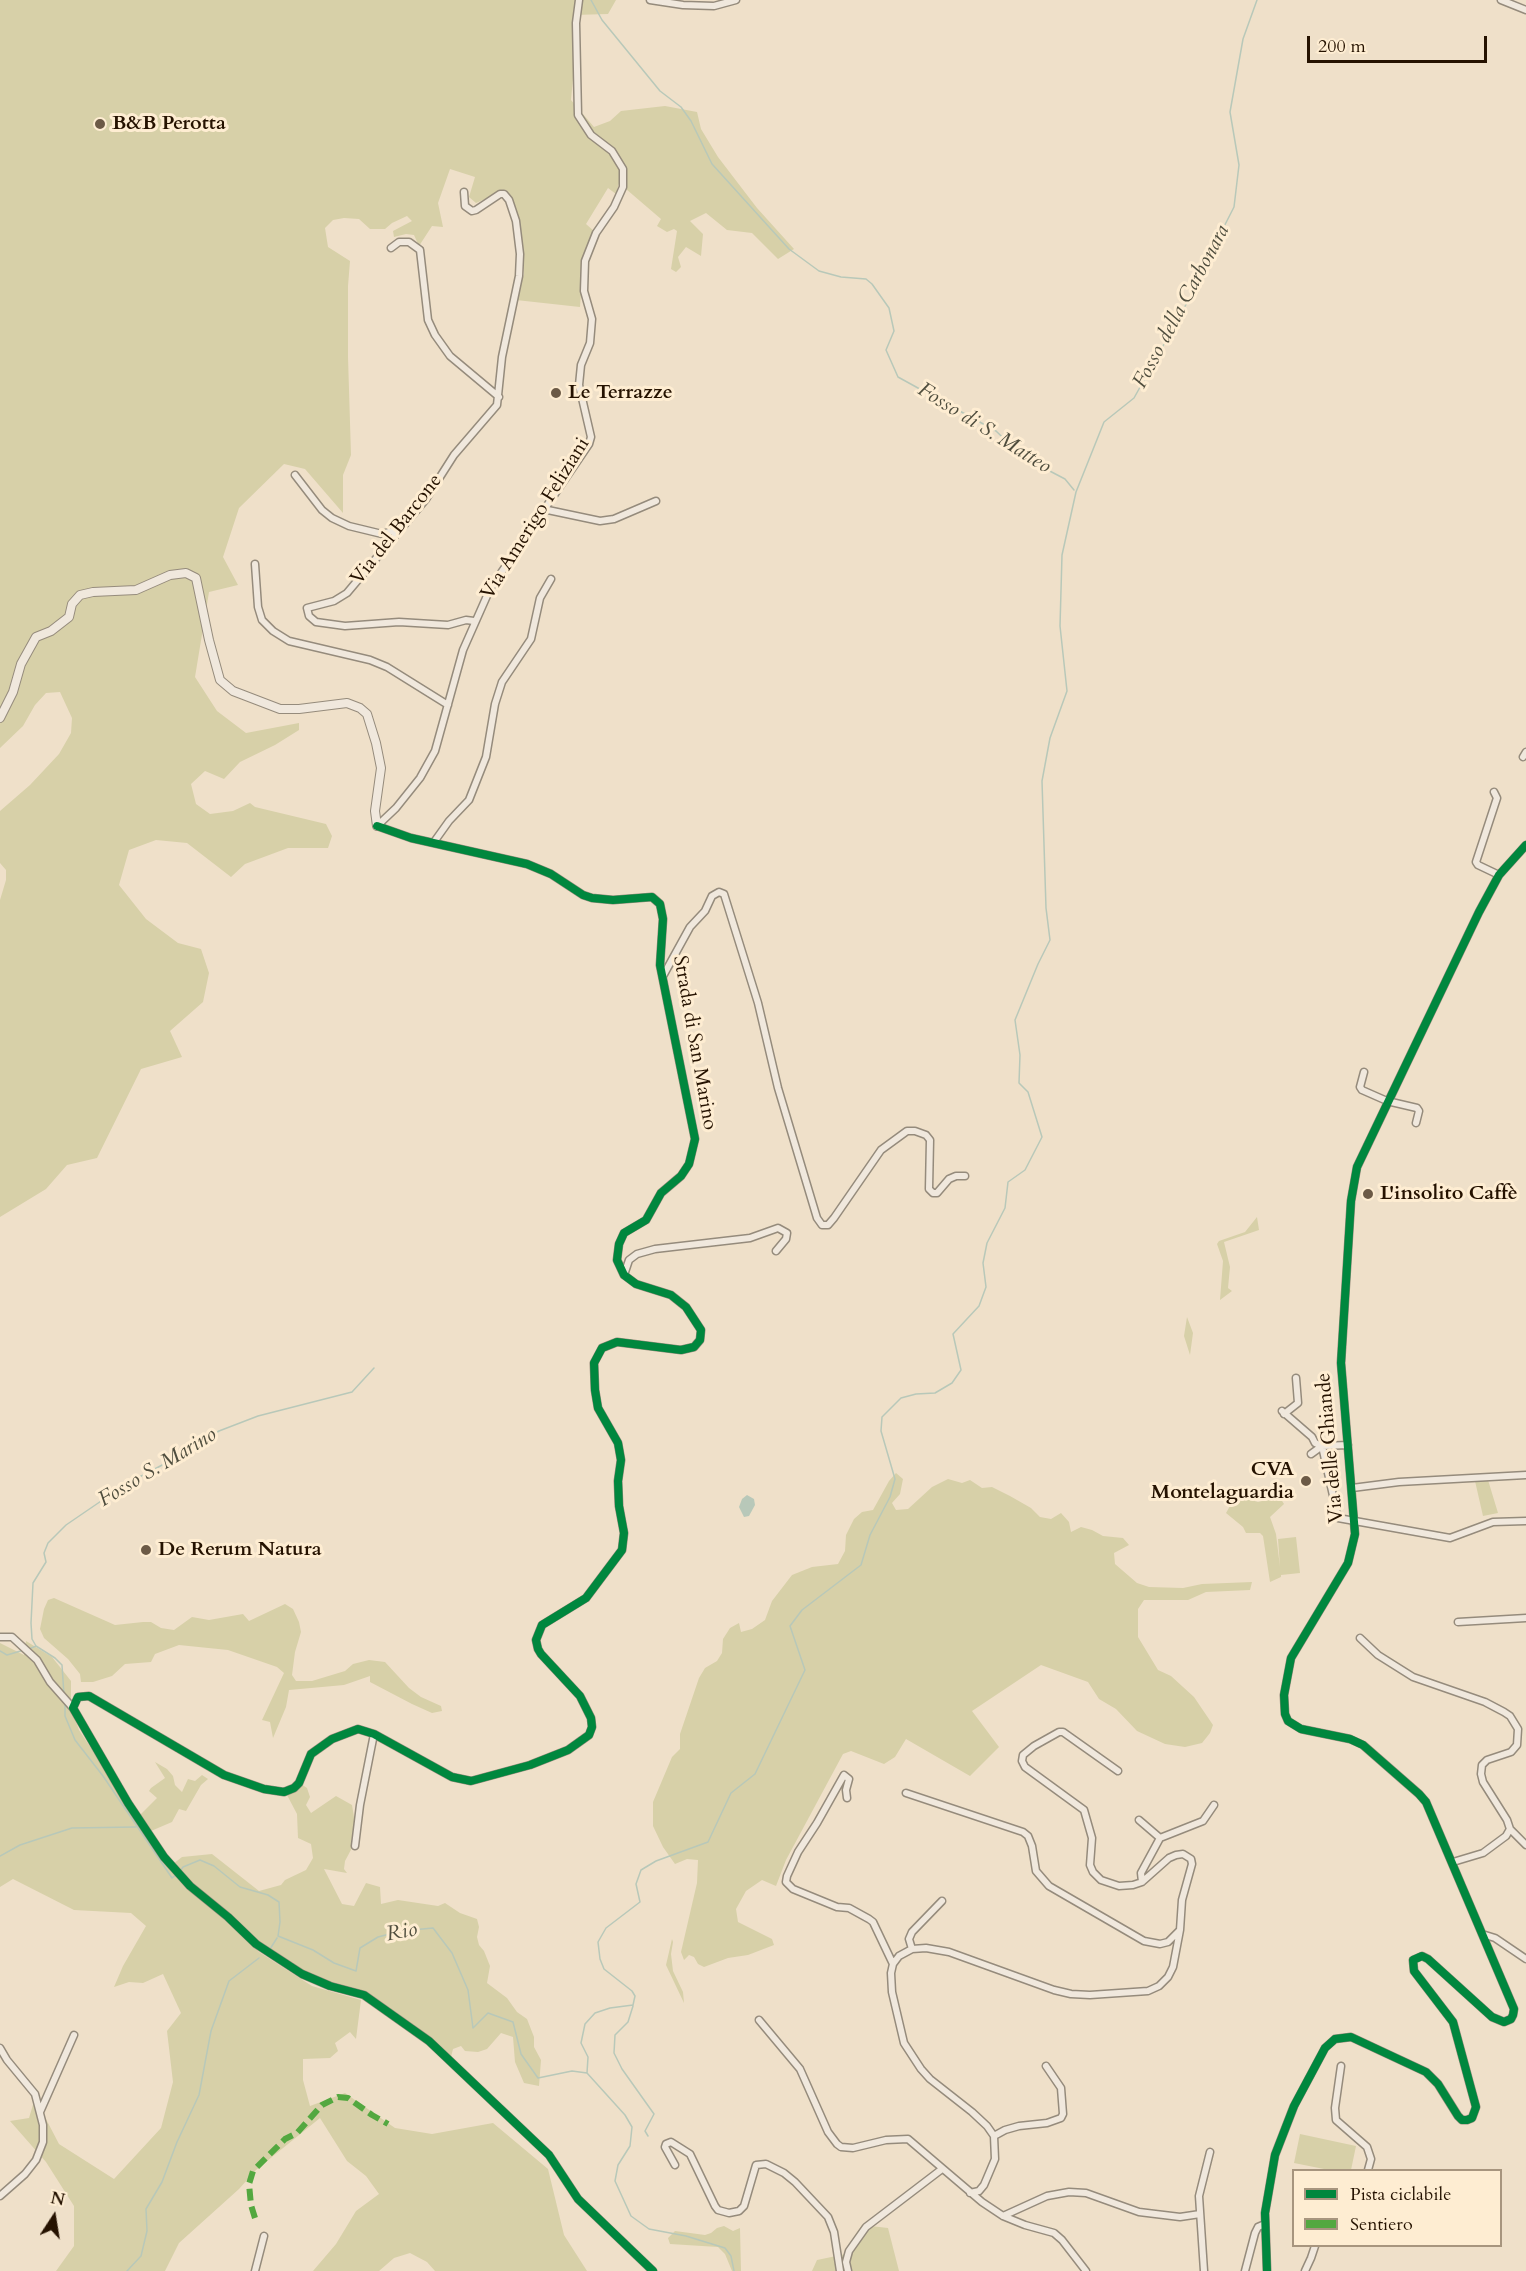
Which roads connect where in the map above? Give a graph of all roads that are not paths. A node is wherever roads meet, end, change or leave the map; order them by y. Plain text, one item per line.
1 (579, 0) edge
2 (650, 0) edge
3 (736, 0) edge
4 (1502, 0) edge
5 (1526, 10) edge
6 (464, 192) dead end
7 (391, 248) dead end
8 (499, 397) junction
9 (295, 475) dead end
10 (656, 501) dead end
11 (543, 509) junction
12 (400, 529) junction
13 (255, 564) dead end
14 (551, 579) dead end
15 (474, 621) junction
16 (448, 705) junction
17 (0, 718) edge
18 (1494, 792) dead end
19 (377, 826) junction
20 (434, 842) junction
21 (1526, 845) edge
22 (1499, 875) junction
23 (662, 976) junction
24 (1364, 1072) dead end
25 (1387, 1101) junction
26 (1416, 1124) dead end
27 (965, 1176) dead end
28 (776, 1251) dead end
29 (624, 1275) junction
30 (1296, 1378) dead end
31 (1348, 1445) junction
32 (1322, 1446) junction
33 (1311, 1454) dead end
34 (1526, 1475) edge
35 (1352, 1488) junction
36 (1355, 1521) junction
37 (1526, 1521) edge
38 (1526, 1618) edge
39 (1458, 1622) dead end
40 (0, 1637) edge
41 (1360, 1638) dead end
42 (70, 1705) junction
43 (374, 1734) junction
44 (1118, 1771) dead end
45 (906, 1793) dead end
46 (848, 1798) dead end
47 (1214, 1804) dead end
48 (1139, 1820) dead end
49 (1510, 1829) junction
50 (1161, 1838) junction
51 (1526, 1845) edge
52 (355, 1846) dead end
53 (1453, 1862) junction
54 (1142, 1882) junction
55 (942, 1901) dead end
56 (1180, 1930) junction
57 (1482, 1934) junction
58 (912, 1949) junction
59 (1526, 1959) edge
60 (893, 1964) junction
61 (759, 2020) dead end
62 (74, 2035) dead end
63 (0, 2048) edge
64 (1046, 2066) dead end
65 (1341, 2066) dead end
66 (40, 2113) junction
67 (994, 2136) junction
68 (1210, 2152) dead end
69 (675, 2164) dead end
70 (942, 2169) junction
71 (1368, 2169) edge
72 (970, 2193) junction
73 (0, 2196) edge
74 (1200, 2214) junction
75 (1004, 2216) junction
76 (1265, 2224) junction
77 (264, 2236) dead end
78 (1315, 2247) edge
79 (255, 2271) edge
80 (653, 2271) edge
81 (840, 2271) edge
82 (848, 2271) edge
83 (1086, 2271) edge
84 (1204, 2271) edge
85 (1245, 2271) edge
86 (1267, 2271) edge
87 (1305, 2271) edge

1 - 11 street, Via Amerigo Feliziani
2 - 3 street
4 - 5 street
6 - 8 street
7 - 8 street
8 - 12 street, Via del Barcone
9 - 12 street
10 - 11 street
11 - 15 street, Via Amerigo Feliziani
12 - 15 street, Via del Barcone
13 - 16 street
14 - 20 street
15 - 16 street, Via Amerigo Feliziani
16 - 19 street, Via Amerigo Feliziani
17 - 19 street
18 - 22 street
19 - 20 street, Strada di San Marino
20 - 23 street, Strada di San Marino
21 - 22 street, Via delle Ghiande
22 - 25 street, Via delle Ghiande
23 - 27 street
23 - 29 street, Strada di San Marino
24 - 25 street
25 - 26 street
25 - 31 street, Via delle Ghiande
28 - 29 street
29 - 43 street
30 - 32 street, Via delle Ghiande
31 - 32 street, Via delle Ghiande
31 - 35 street, Via delle Ghiande
32 - 33 street, Via delle Ghiande
32 - 36 street, Via delle Ghiande
34 - 35 street, Via delle Ghiande
35 - 36 street, Via delle Ghiande
36 - 37 street
36 - 53 street, Via delle Ghiande
38 - 39 street
40 - 42 street
41 - 49 street
42 - 43 street
42 - 80 street
43 - 52 street
44 - 54 street
45 - 56 street
46 - 60 street
47 - 50 street
48 - 50 street
49 - 51 street
49 - 53 street
50 - 54 street
53 - 57 street, Via delle Ghiande
54 - 56 street
55 - 58 street
56 - 58 street
57 - 59 street
57 - 76 street, Via delle Ghiande
58 - 60 street
60 - 67 street
61 - 70 street
62 - 66 street
63 - 66 street
64 - 67 street
65 - 71 street
66 - 73 street
67 - 72 street
68 - 74 street
69 - 81 street
70 - 72 street
70 - 82 street
72 - 75 street
74 - 75 street
74 - 84 street
75 - 83 street
76 - 85 street
76 - 86 street
77 - 79 street
78 - 87 street

